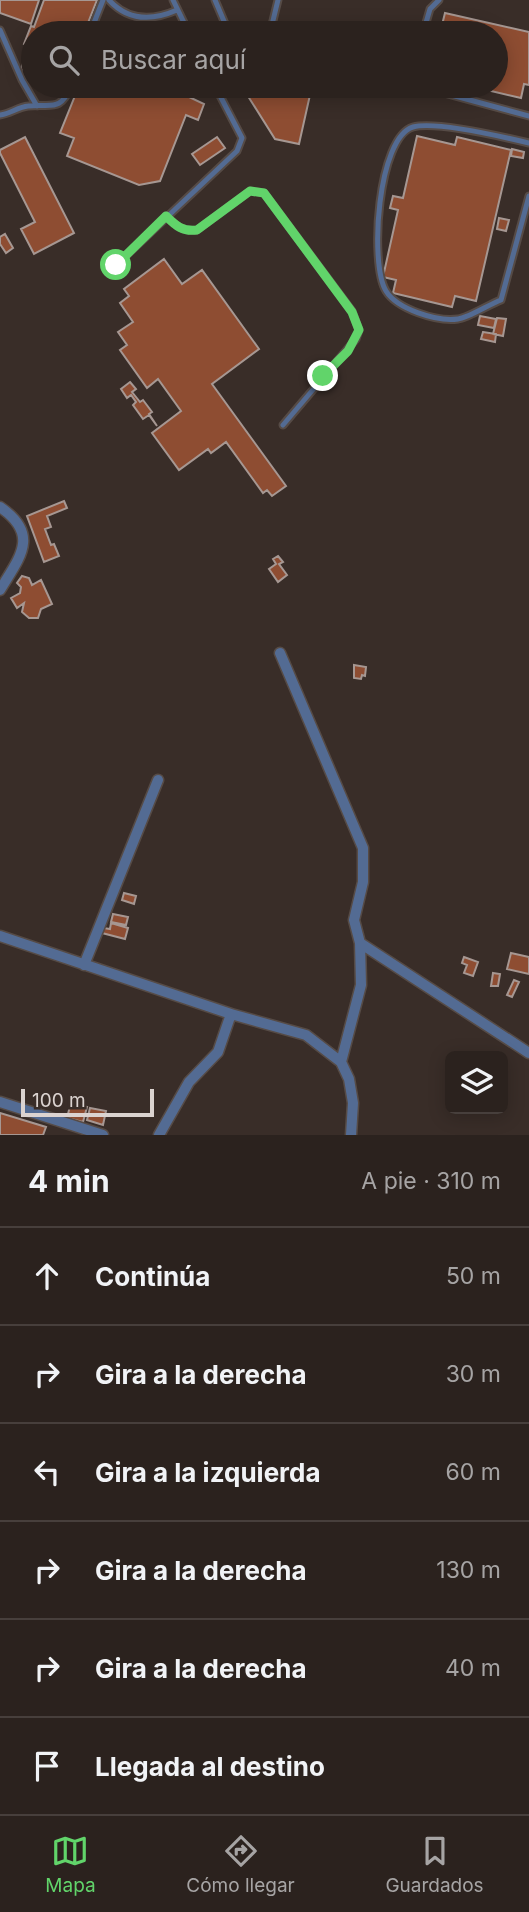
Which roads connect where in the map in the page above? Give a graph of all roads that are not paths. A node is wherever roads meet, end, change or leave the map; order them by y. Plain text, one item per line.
1 (103, 0) edge
2 (109, 0) edge
3 (173, 0) edge
4 (215, 0) edge
5 (278, 0) edge
6 (439, 0) edge
7 (177, 10) junction
8 (95, 21) edge
9 (183, 21) edge
10 (224, 21) edge
11 (273, 21) edge
12 (427, 21) edge
13 (0, 30) edge
14 (21, 78) edge
15 (32, 98) edge
16 (65, 98) edge
17 (221, 98) edge
18 (462, 98) edge
19 (37, 106) junction
20 (0, 115) edge
21 (529, 116) edge
22 (529, 143) edge
23 (529, 196) edge
24 (166, 216) junction
25 (116, 265) dead end
26 (283, 425) dead end
27 (0, 507) edge
28 (0, 590) edge
29 (280, 653) dead end
30 (158, 780) dead end
31 (0, 936) edge
32 (360, 943) junction
33 (84, 965) junction
34 (231, 1014) junction
35 (529, 1053) edge
36 (341, 1062) junction
37 (0, 1102) edge
38 (103, 1135) edge
39 (159, 1135) edge
40 (351, 1135) edge

1 - 8 lane
2 - 7 lane
3 - 7 lane
4 - 10 lane
5 - 11 lane
6 - 12 lane
7 - 9 lane
13 - 14 lane
15 - 19 lane
16 - 19 lane
17 - 24 lane
18 - 21 lane
19 - 20 lane
22 - 23 lane
24 - 25 lane
24 - 26 lane
27 - 28 street
29 - 32 street
30 - 33 street
31 - 33 street
32 - 35 street
32 - 36 street
33 - 34 street
34 - 36 street
34 - 39 street
36 - 40 street
37 - 38 street

